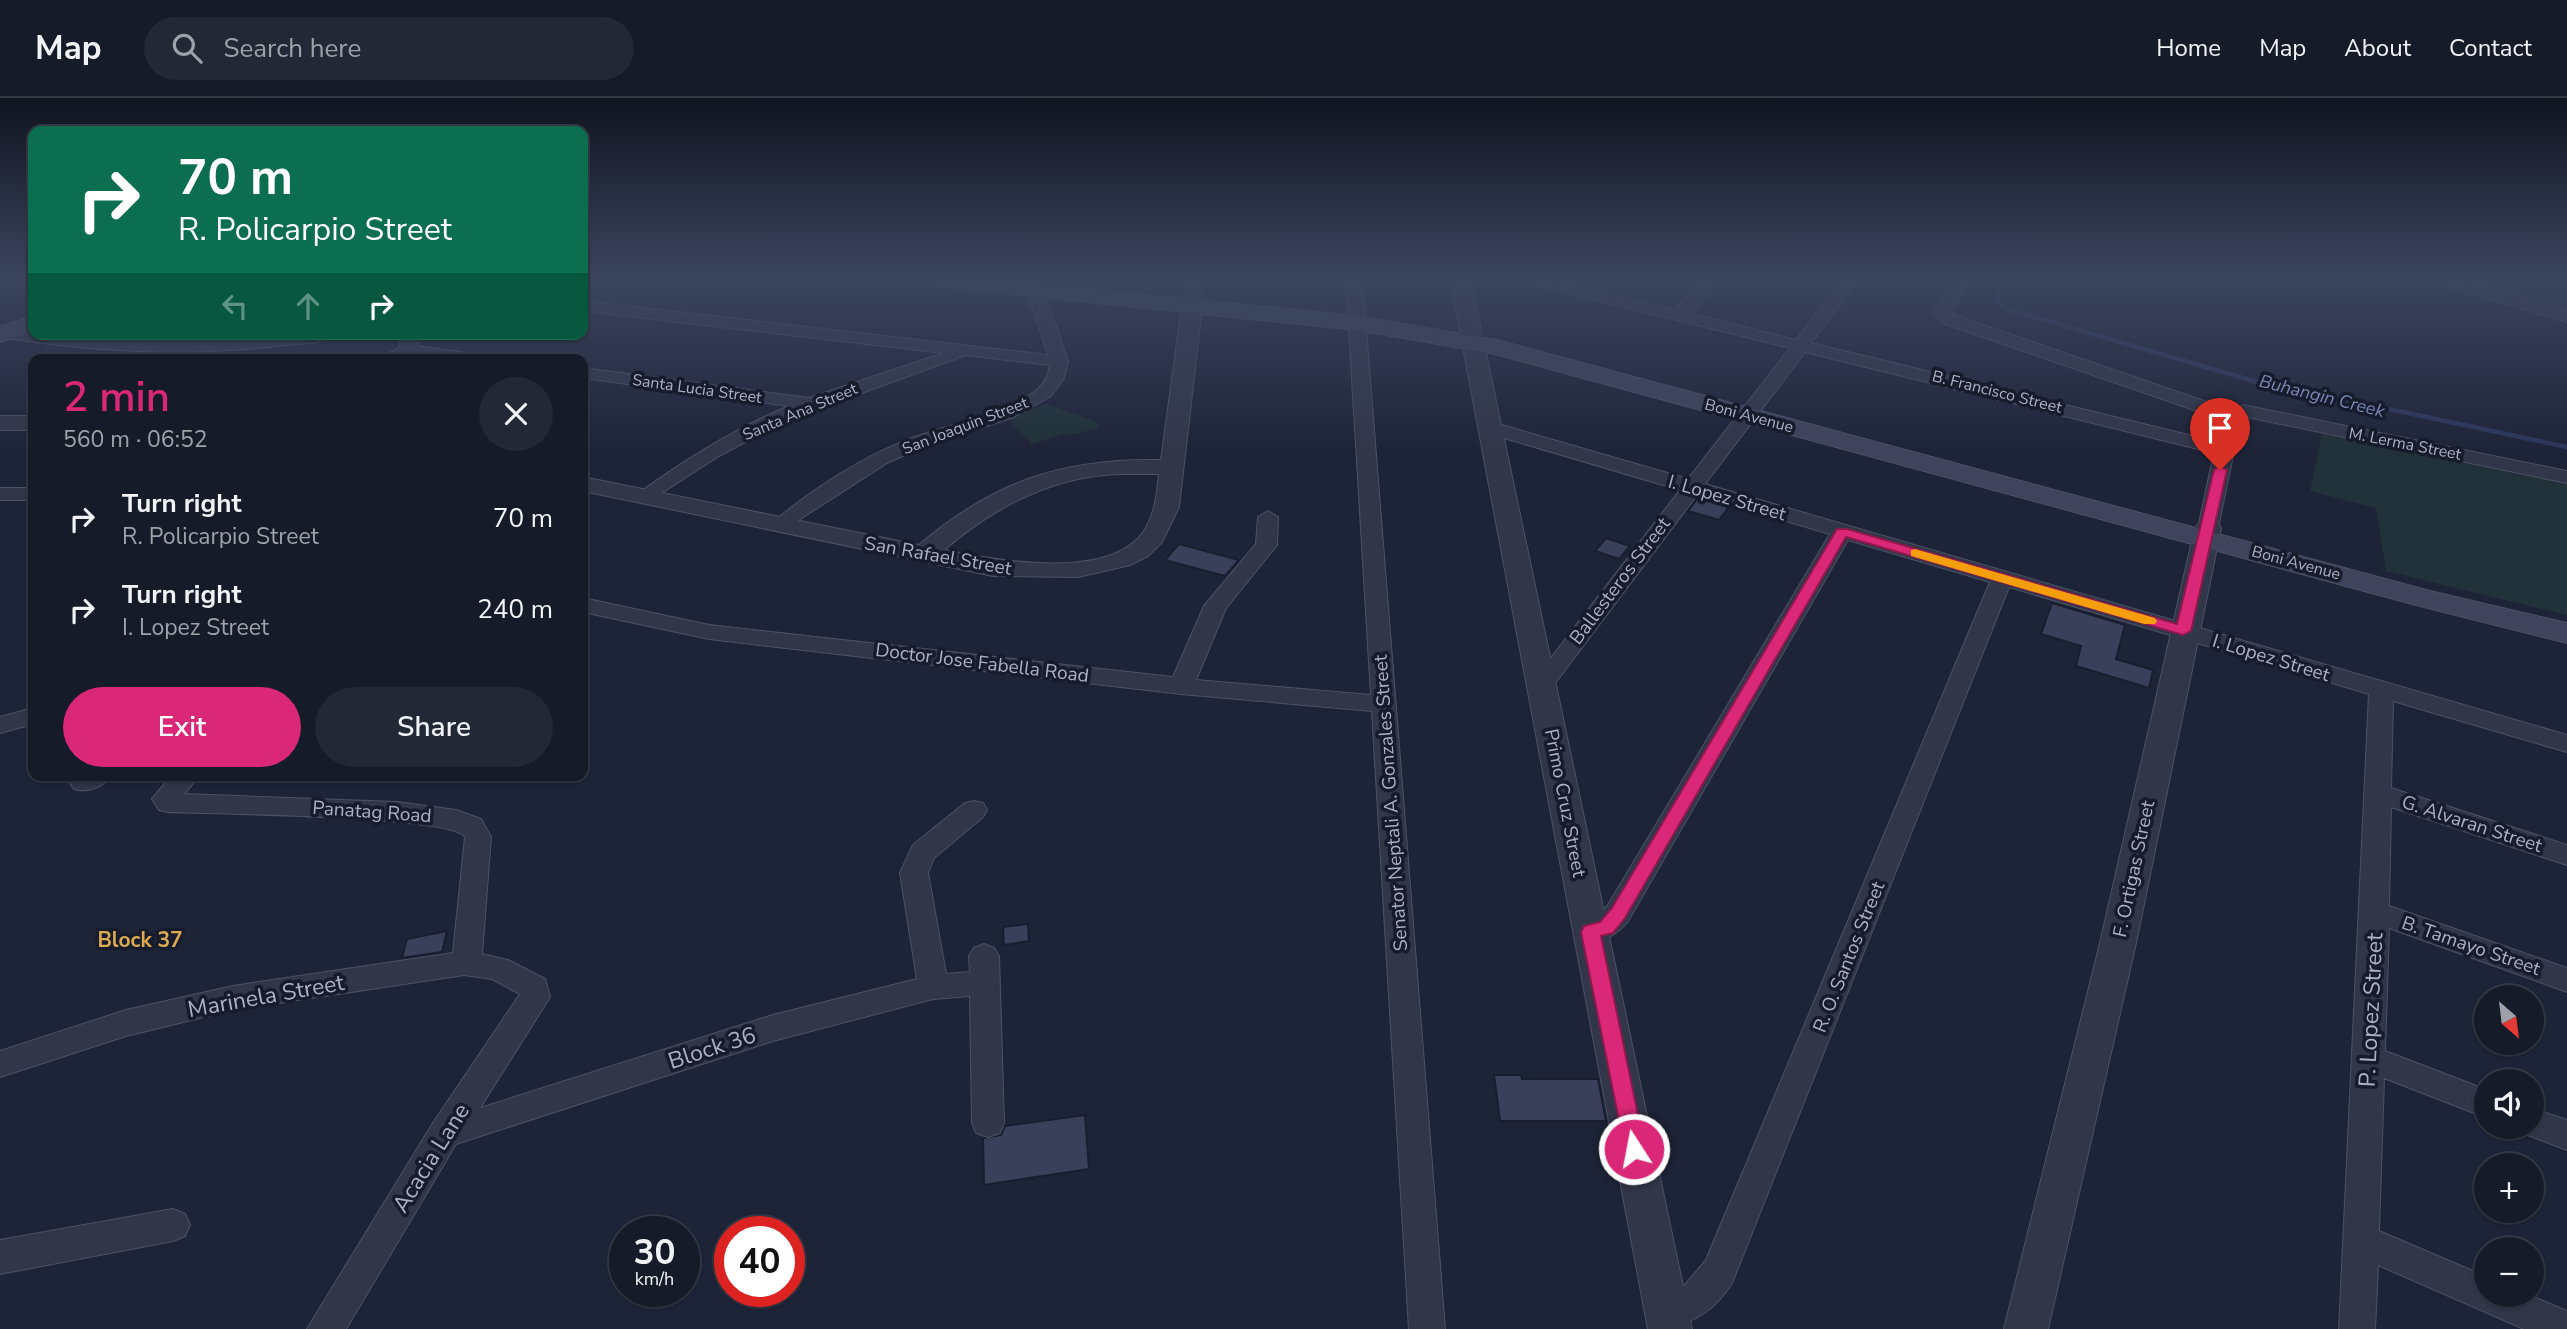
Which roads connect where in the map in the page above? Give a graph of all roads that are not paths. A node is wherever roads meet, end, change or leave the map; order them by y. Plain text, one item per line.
1 (834, 335) edge
2 (1051, 335) edge
3 (1189, 335) edge
4 (1358, 335) edge
5 (1457, 335) edge
6 (1762, 335) edge
7 (1808, 335) edge
8 (1998, 335) edge
9 (1474, 338) junction
10 (62, 340) edge
11 (274, 340) edge
12 (410, 342) edge
13 (1801, 345) junction
14 (967, 351) junction
15 (395, 354) edge
16 (454, 354) edge
17 (1059, 361) junction
18 (588, 374) edge
19 (811, 404) junction
20 (1749, 412) junction
21 (2239, 414) junction
22 (0, 423) edge
23 (28, 423) edge
24 (1491, 428) junction
25 (2224, 450) junction
26 (1174, 467) junction
27 (2567, 477) edge
28 (588, 485) edge
29 (1690, 488) junction
30 (0, 494) edge
31 (27, 494) edge
32 (646, 497) junction
33 (0, 513) edge
34 (1268, 517) dead end
35 (780, 526) junction
36 (1842, 531) junction
37 (2206, 533) junction
38 (923, 555) junction
39 (2002, 578) junction
40 (588, 607) edge
41 (2567, 619) edge
42 (2183, 631) junction
43 (2567, 633) edge
44 (1542, 685) junction
45 (1181, 686) junction
46 (2381, 692) junction
47 (1384, 704) junction
48 (28, 717) edge
49 (0, 725) edge
50 (2567, 744) edge
51 (180, 781) edge
52 (2378, 793) junction
53 (974, 810) dead end
54 (2567, 855) edge
55 (2375, 912) junction
56 (1590, 932) junction
57 (464, 963) junction
58 (2567, 980) edge
59 (933, 987) junction
60 (534, 988) joint
61 (2369, 1059) junction
62 (0, 1064) edge
63 (2474, 1099) edge
64 (988, 1123) dead end
65 (2544, 1127) edge
66 (445, 1133) junction
67 (2567, 1136) edge
68 (173, 1226) dead end
69 (2359, 1240) junction
70 (0, 1257) edge
71 (2474, 1289) edge
72 (2515, 1307) edge
73 (1669, 1320) edge
74 (325, 1329) edge
75 (1427, 1329) edge
76 (2026, 1329) edge
77 (2357, 1329) edge
78 (2567, 1329) edge

1 - 14 street
2 - 17 street
3 - 26 street, San Rafael Street
4 - 47 street, Senator Neptali A. Gonzales Street
5 - 9 main road, Boni Avenue
6 - 13 street, B. Francisco Street
7 - 13 street, Ballesteros Street
8 - 21 street, M. Lerma Street
9 - 20 main road, Boni Avenue
9 - 24 street, Primo Cruz Street
10 - 11 street
12 - 15 street
12 - 16 street
13 - 20 street, Ballesteros Street
13 - 25 street, B. Francisco Street
14 - 17 street
14 - 19 street, Santa Ana Street
17 - 35 street, San Joaquin Street
18 - 19 street, Santa Lucia Street
19 - 32 street, Santa Ana Street
20 - 29 street, Ballesteros Street
20 - 37 main road, Boni Avenue
21 - 25 street, F. Ortigas Street
21 - 27 street, M. Lerma Street
22 - 23 street
24 - 29 street, I. Lopez Street
24 - 44 street, Primo Cruz Street
25 - 37 street, F. Ortigas Street
26 - 38 street
26 - 38 street, San Rafael Street
28 - 32 street, San Rafael Street
29 - 36 street, I. Lopez Street
29 - 44 street, Ballesteros Street
30 - 31 street
31 - 33 street
32 - 35 street, San Rafael Street
34 - 45 street
35 - 38 street, San Rafael Street
36 - 39 street, I. Lopez Street
36 - 56 street
37 - 41 main road, Boni Avenue
37 - 42 street, F. Ortigas Street
37 - 43 main road, Boni Avenue
39 - 42 street, I. Lopez Street
39 - 73 street, R. O. Santos Street
40 - 45 street, Doctor Jose Fabella Road
42 - 46 street, I. Lopez Street
42 - 76 street, F. Ortigas Street
44 - 56 street, Primo Cruz Street
45 - 47 street, Doctor Jose Fabella Road
46 - 50 street, I. Lopez Street
46 - 52 street, P. Lopez Street
47 - 75 street, Senator Neptali A. Gonzales Street
48 - 49 street
51 - 57 street, Panatag Road
52 - 54 street, G. Alvaran Street
52 - 55 street, P. Lopez Street
53 - 59 street
55 - 58 street, B. Tamayo Street
55 - 61 street, P. Lopez Street
56 - 73 street, Primo Cruz Street
57 - 60 street, Marinela Street
57 - 62 street, Marinela Street
59 - 64 street, Block 36
59 - 66 street, Block 36
60 - 66 street, Acacia Lane
61 - 63 street
61 - 69 street, P. Lopez Street
65 - 67 street
66 - 74 street, Acacia Lane
68 - 70 street
69 - 71 street
69 - 77 street, P. Lopez Street
72 - 78 street

